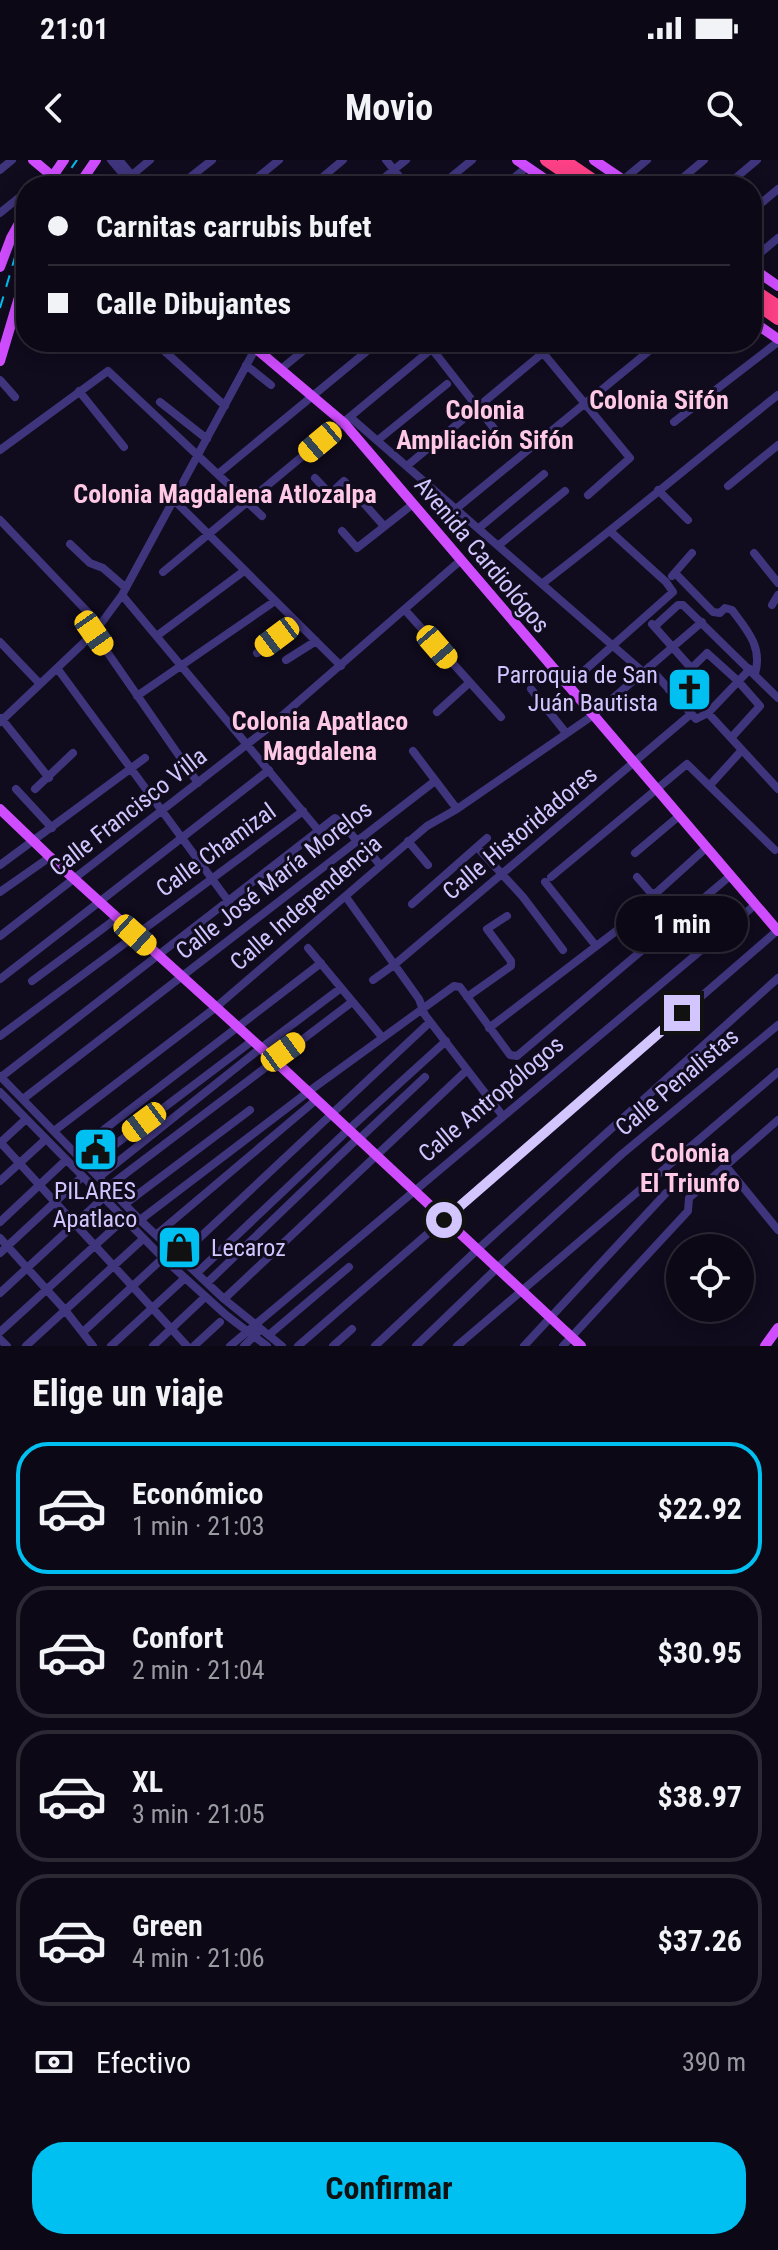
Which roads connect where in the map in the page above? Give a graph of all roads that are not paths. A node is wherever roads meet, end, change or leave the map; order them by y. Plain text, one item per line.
1 (12, 160) edge
2 (33, 160) edge
3 (111, 160) edge
4 (119, 160) edge
5 (150, 160) edge
6 (212, 160) edge
7 (279, 160) edge
8 (343, 160) edge
9 (386, 160) edge
10 (406, 160) edge
11 (472, 160) edge
12 (517, 160) edge
13 (546, 160) edge
14 (564, 160) edge
15 (594, 160) edge
16 (647, 160) edge
17 (704, 160) edge
18 (757, 160) edge
19 (527, 167) junction
20 (0, 170) edge
21 (394, 170) junction
22 (52, 176) edge
23 (129, 176) junction
24 (192, 176) edge
25 (259, 176) edge
26 (324, 176) edge
27 (386, 176) edge
28 (399, 176) edge
29 (452, 176) edge
30 (516, 176) edge
31 (540, 176) edge
32 (569, 176) edge
33 (587, 176) edge
34 (618, 176) edge
35 (634, 176) edge
36 (685, 176) edge
37 (738, 176) edge
38 (778, 189) edge
39 (16, 200) edge
40 (762, 203) edge
41 (0, 213) edge
42 (16, 229) edge
43 (778, 238) edge
44 (762, 252) edge
45 (0, 266) edge
46 (16, 307) edge
47 (778, 340) edge
48 (166, 352) edge
49 (251, 352) edge
50 (263, 352) edge
51 (302, 352) edge
52 (366, 352) edge
53 (428, 352) edge
54 (434, 352) edge
55 (543, 352) joint
56 (648, 352) edge
57 (0, 361) edge
58 (246, 365) junction
59 (281, 369) junction
60 (0, 380) edge
61 (447, 384) dead end
62 (271, 385) dead end
63 (79, 391) junction
64 (778, 395) edge
65 (312, 396) junction
66 (15, 397) dead end
67 (160, 402) dead end
68 (584, 404) junction
69 (225, 406) junction
70 (478, 408) junction
71 (347, 420) junction
72 (674, 422) dead end
73 (496, 431) dead end
74 (207, 439) junction
75 (378, 440) junction
76 (778, 445) edge
77 (124, 447) dead end
78 (0, 450) edge
79 (198, 455) junction
80 (408, 465) junction
81 (218, 474) junction
82 (544, 474) dead end
83 (315, 478) dead end
84 (728, 486) dead end
85 (658, 490) junction
86 (565, 491) dead end
87 (588, 495) dead end
88 (174, 500) junction
89 (248, 502) junction
90 (413, 504) junction
91 (457, 508) junction
92 (262, 516) dead end
93 (0, 520) edge
94 (688, 520) dead end
95 (384, 526) junction
96 (479, 528) junction
97 (342, 531) dead end
98 (611, 532) junction
99 (208, 534) junction
100 (70, 544) dead end
101 (499, 545) junction
102 (692, 553) dead end
103 (754, 553) dead end
104 (461, 560) junction
105 (244, 571) junction
106 (163, 572) dead end
107 (675, 573) junction
108 (666, 582) junction
109 (543, 583) junction
110 (778, 583) edge
111 (124, 592) junction
112 (778, 595) edge
113 (275, 601) junction
114 (772, 605) dead end
115 (405, 610) junction
116 (646, 617) junction
117 (296, 622) junction
118 (702, 622) junction
119 (100, 625) junction
120 (655, 626) junction
121 (94, 633) junction
122 (158, 635) junction
123 (316, 641) junction
124 (0, 643) edge
125 (615, 646) junction
126 (672, 646) junction
127 (257, 653) dead end
128 (286, 660) dead end
129 (183, 665) junction
130 (341, 666) junction
131 (57, 668) junction
132 (691, 668) junction
133 (646, 669) junction
134 (752, 671) junction
135 (738, 681) junction
136 (469, 683) junction
137 (40, 684) junction
138 (567, 686) junction
139 (531, 689) dead end
140 (669, 690) junction
141 (137, 696) junction
142 (778, 698) edge
143 (437, 712) dead end
144 (691, 714) junction
145 (705, 715) junction
146 (592, 716) junction
147 (501, 717) dead end
148 (1, 720) edge
149 (566, 733) junction
150 (731, 738) junction
151 (248, 744) junction
152 (742, 750) junction
153 (413, 751) dead end
154 (73, 753) dead end
155 (145, 758) dead end
156 (633, 763) junction
157 (129, 769) junction
158 (269, 770) junction
159 (49, 778) junction
160 (435, 781) junction
161 (198, 783) junction
162 (711, 784) junction
163 (16, 789) dead end
164 (35, 789) dead end
165 (655, 789) junction
166 (778, 789) edge
167 (0, 809) edge
168 (457, 809) junction
169 (303, 811) junction
170 (160, 812) junction
171 (679, 816) junction
172 (0, 819) edge
173 (52, 828) junction
174 (23, 831) junction
175 (319, 831) junction
176 (487, 838) dead end
177 (181, 839) junction
178 (358, 839) junction
179 (33, 841) junction
180 (408, 841) junction
181 (477, 847) junction
182 (706, 848) junction
183 (775, 850) dead end
184 (635, 853) dead end
185 (50, 857) junction
186 (0, 865) edge
187 (380, 865) junction
188 (428, 865) dead end
189 (501, 875) junction
190 (730, 876) junction
191 (210, 877) junction
192 (637, 877) dead end
193 (74, 879) junction
194 (0, 892) edge
195 (346, 897) junction
196 (99, 902) junction
197 (229, 902) junction
198 (412, 904) dead end
199 (755, 905) junction
200 (507, 916) dead end
201 (117, 918) junction
202 (624, 925) dead end
203 (778, 931) edge
204 (135, 935) junction
205 (0, 936) edge
206 (596, 946) junction
207 (308, 948) dead end
208 (563, 950) dead end
209 (158, 956) junction
210 (321, 963) junction
211 (394, 965) junction
212 (181, 977) junction
213 (778, 978) edge
214 (0, 979) edge
215 (373, 980) dead end
216 (32, 981) dead end
217 (341, 988) junction
218 (467, 997) junction
219 (352, 1002) junction
220 (215, 1008) junction
221 (422, 1008) junction
222 (430, 1022) junction
223 (778, 1025) edge
224 (237, 1028) junction
225 (489, 1028) junction
226 (0, 1036) edge
227 (382, 1037) junction
228 (446, 1041) junction
229 (256, 1044) junction
230 (273, 1060) junction
231 (466, 1071) junction
232 (778, 1072) edge
233 (1, 1077) edge
234 (425, 1077) dead end
235 (12, 1088) junction
236 (1, 1096) edge
237 (312, 1096) junction
238 (23, 1099) junction
239 (250, 1110) dead end
240 (331, 1114) junction
241 (502, 1115) junction
242 (26, 1119) junction
243 (778, 1120) edge
244 (348, 1130) junction
245 (54, 1131) junction
246 (46, 1139) junction
247 (358, 1139) junction
248 (0, 1142) edge
249 (73, 1151) junction
250 (375, 1155) junction
251 (96, 1159) dead end
252 (66, 1160) junction
253 (19, 1163) junction
254 (725, 1165) junction
255 (82, 1177) junction
256 (99, 1177) junction
257 (0, 1181) edge
258 (39, 1184) junction
259 (108, 1187) junction
260 (412, 1191) junction
261 (666, 1193) dead end
262 (103, 1198) junction
263 (56, 1202) junction
264 (125, 1204) junction
265 (124, 1219) junction
266 (140, 1220) junction
267 (444, 1220) junction
268 (0, 1222) edge
269 (75, 1223) junction
270 (778, 1230) edge
271 (156, 1235) junction
272 (0, 1238) edge
273 (143, 1239) junction
274 (94, 1244) junction
275 (8, 1246) junction
276 (477, 1250) junction
277 (0, 1253) edge
278 (179, 1257) junction
279 (163, 1258) junction
280 (113, 1265) junction
281 (349, 1267) dead end
282 (27, 1268) junction
283 (497, 1268) junction
284 (197, 1273) junction
285 (185, 1278) junction
286 (207, 1283) junction
287 (133, 1286) junction
288 (46, 1289) junction
289 (520, 1291) junction
290 (0, 1293) edge
291 (205, 1297) junction
292 (224, 1299) junction
293 (152, 1307) junction
294 (65, 1310) junction
295 (550, 1318) junction
296 (220, 1322) dead end
297 (172, 1328) junction
298 (778, 1328) edge
299 (254, 1329) junction
300 (352, 1329) dead end
301 (0, 1332) edge
302 (270, 1334) junction
303 (85, 1335) junction
304 (571, 1337) junction
305 (0, 1339) edge
306 (7, 1346) edge
307 (26, 1346) edge
308 (76, 1346) edge
309 (93, 1346) edge
310 (111, 1346) edge
311 (153, 1346) edge
312 (187, 1346) edge
313 (194, 1346) edge
314 (230, 1346) edge
315 (244, 1346) edge
316 (267, 1346) edge
317 (282, 1346) edge
318 (298, 1346) edge
319 (333, 1346) edge
320 (375, 1346) edge
321 (416, 1346) edge
322 (457, 1346) edge
323 (524, 1346) edge
324 (563, 1346) edge
325 (581, 1346) edge
326 (765, 1346) edge

1 - 20 street
2 - 22 main road, bridge
3 - 23 street
4 - 23 street
5 - 23 street
6 - 24 street
7 - 25 street
8 - 26 street
9 - 21 street
10 - 21 street
11 - 29 street
12 - 19 main road
13 - 32 highway
14 - 33 highway
15 - 34 main road
16 - 35 street
17 - 36 street
18 - 37 street
19 - 30 street
19 - 31 main road
21 - 27 street
21 - 28 street
38 - 40 street
39 - 41 street
42 - 45 main road
43 - 44 street
46 - 57 main road
47 - 72 street
48 - 69 street
49 - 58 street
50 - 59 main road, Avenida Cardiológos
51 - 59 street
52 - 65 street
53 - 71 street
54 - 70 street
55 - 68 street
55 - 70 street
56 - 68 street
58 - 62 street
58 - 69 street
59 - 65 main road, Avenida Cardiológos
60 - 66 street
61 - 75 street
63 - 77 street
63 - 78 street
63 - 79 street
64 - 85 street
65 - 71 main road, Avenida Cardiológos
65 - 81 street
67 - 74 street
68 - 87 street
68 - 91 street
69 - 74 street
70 - 73 street
70 - 80 street
71 - 75 street
71 - 89 street
71 - 90 main road, Avenida Cardiológos
74 - 79 street
75 - 80 street
76 - 84 street
79 - 81 street
79 - 88 street
80 - 91 street
81 - 89 street
82 - 96 street
83 - 95 street
85 - 94 street
85 - 98 street
86 - 101 street
88 - 99 street
88 - 111 street
89 - 92 street
89 - 99 street
90 - 95 street
90 - 104 main road, Avenida Cardiológos
91 - 96 street
93 - 119 street
95 - 97 street
96 - 101 street
98 - 108 street
98 - 109 street
99 - 105 street
99 - 106 street
100 - 111 street
101 - 109 street
102 - 107 street
103 - 110 street
104 - 115 street, Calle Francisco Villa
104 - 138 main road, Avenida Cardiológos
105 - 113 street
105 - 122 street
107 - 108 street
107 - 134 street
108 - 116 street
109 - 125 street
111 - 119 street
111 - 122 street
112 - 114 street
113 - 117 street
113 - 129 street
115 - 130 street, Calle Francisco Villa
115 - 136 street
116 - 120 street
116 - 125 street
117 - 123 street
117 - 127 street
118 - 120 street
118 - 126 street, Calle Independencia
118 - 134 street
119 - 121 street
120 - 126 street
121 - 131 street
121 - 141 street
122 - 129 street
123 - 128 street
123 - 130 street
124 - 137 street
125 - 133 street
125 - 138 street
126 - 132 street
126 - 133 street, Calle Independencia
129 - 141 street
129 - 151 street
130 - 151 street, Calle Francisco Villa
131 - 137 street
131 - 157 street
132 - 135 street
132 - 140 street
133 - 140 street
133 - 146 street, Calle Independencia
134 - 135 street
134 - 142 street
135 - 145 street
135 - 150 street
136 - 143 street
136 - 147 street
137 - 148 street
138 - 146 main road, Avenida Cardiológos
139 - 149 street
140 - 144 street
141 - 161 street
144 - 145 street
144 - 156 street, Calle Historidadores
145 - 150 street
146 - 149 street, Calle Independencia
146 - 156 main road, Avenida Cardiológos
148 - 159 street
149 - 168 street, Calle Independencia
150 - 152 street
151 - 158 street
151 - 161 street, Calle Francisco Villa
152 - 162 street
152 - 166 street
153 - 160 street
154 - 159 street
155 - 157 street
156 - 165 main road, Avenida Cardiológos
156 - 189 street, Calle Historidadores
157 - 170 street
157 - 173 street
158 - 169 street
158 - 177 street
159 - 164 street
160 - 168 street
160 - 178 street, Calle José María Morelos
161 - 170 street, Calle Francisco Villa
162 - 165 street
162 - 183 street
163 - 173 street
165 - 171 main road, Avenida Cardiológos
165 - 206 street
167 - 174 main road
168 - 180 street, Calle Independencia
169 - 175 street
169 - 191 street, Calle Chamizal
170 - 177 street
170 - 193 street, Calle Francisco Villa
171 - 182 main road, Avenida Cardiológos
171 - 184 street
172 - 174 street
173 - 179 street
174 - 179 main road
175 - 178 street
175 - 197 street
176 - 181 street
177 - 191 street
177 - 196 street
178 - 187 street
178 - 212 street, Calle José María Morelos
179 - 185 main road
179 - 186 street
180 - 187 street, Calle Independencia
180 - 188 street
181 - 189 street
181 - 198 street
182 - 190 main road, Avenida Cardiológos
182 - 192 street
185 - 193 main road
185 - 194 street
187 - 195 street, Calle Independencia
189 - 208 street
189 - 211 street, Calle Historidadores
190 - 199 main road, Avenida Cardiológos
190 - 225 street
191 - 197 street
191 - 204 street, Calle Chamizal
193 - 196 main road
193 - 205 street, Calle Francisco Villa
195 - 211 street
195 - 220 street, Calle Independencia
196 - 201 main road
196 - 214 street
197 - 209 street
199 - 203 main road, Avenida Cardiológos
199 - 241 street, Calle Antropólogos
200 - 218 street
201 - 204 main road
201 - 216 street
202 - 206 street
203 - 267 street
204 - 209 main road
204 - 226 street, Calle Chamizal
206 - 225 street
207 - 210 street
209 - 212 main road
209 - 233 street
210 - 217 street
210 - 224 street
211 - 215 street, Calle Historidadores
211 - 221 street
212 - 220 main road
212 - 238 street, Calle José María Morelos
213 - 276 street
217 - 219 street
217 - 229 street
218 - 221 street
218 - 225 street
219 - 227 street
219 - 230 street
220 - 224 main road
220 - 245 street, Calle Independencia
221 - 222 street
221 - 227 street
222 - 228 street
222 - 240 street
223 - 283 street, Calle Penalistas
224 - 229 main road
224 - 249 street
227 - 237 street
228 - 231 street
228 - 244 street
229 - 230 main road
229 - 251 street
229 - 256 street
230 - 237 main road
230 - 259 street
231 - 241 street
231 - 250 street
232 - 289 street
233 - 235 street
234 - 247 street
235 - 236 street
235 - 238 street
236 - 242 street
237 - 240 main road
237 - 266 street
237 - 271 street
238 - 245 street
239 - 264 street
240 - 244 main road
240 - 278 street
241 - 260 street, Calle Antropólogos
242 - 246 street
242 - 248 street
243 - 254 street
244 - 247 main road
244 - 284 street
245 - 249 street
246 - 252 street
246 - 253 street
247 - 250 main road
247 - 286 street
248 - 253 street
249 - 256 street
250 - 260 main road
250 - 292 street
252 - 255 street
252 - 258 street
253 - 257 street
253 - 258 street
254 - 270 street
254 - 304 street
255 - 262 street
255 - 263 street
256 - 259 street
258 - 263 street
258 - 268 street
259 - 264 street
260 - 267 main road
260 - 299 street, Calle Antropólogos
261 - 295 street
262 - 265 street
262 - 269 street
263 - 269 street
263 - 275 street
264 - 266 street
265 - 273 street
265 - 274 street
266 - 271 street
267 - 276 main road
267 - 318 street
269 - 274 street
269 - 282 street
271 - 278 street
272 - 275 street
273 - 279 street
273 - 280 street
274 - 280 street
274 - 288 street
275 - 277 street
275 - 282 street
276 - 283 main road
276 - 320 street
278 - 284 street
279 - 285 street
279 - 287 street
280 - 287 street
280 - 294 street
281 - 302 street
282 - 288 street
282 - 290 street
283 - 289 main road
283 - 321 street, Calle Penalistas
284 - 286 street
285 - 291 street
285 - 293 street
286 - 292 street
287 - 293 street
287 - 303 street
288 - 294 street
288 - 301 street
289 - 295 main road
289 - 322 street
291 - 297 street
291 - 299 street
292 - 299 street
293 - 297 street
293 - 310 street
294 - 303 street
294 - 307 street
295 - 304 main road
295 - 323 street
296 - 313 street
297 - 311 street
297 - 312 street
298 - 326 main road
299 - 302 street
299 - 314 street
299 - 315 street
299 - 316 street
300 - 319 street
302 - 317 street
303 - 308 street
303 - 309 street
304 - 324 street
304 - 325 main road
305 - 306 street

